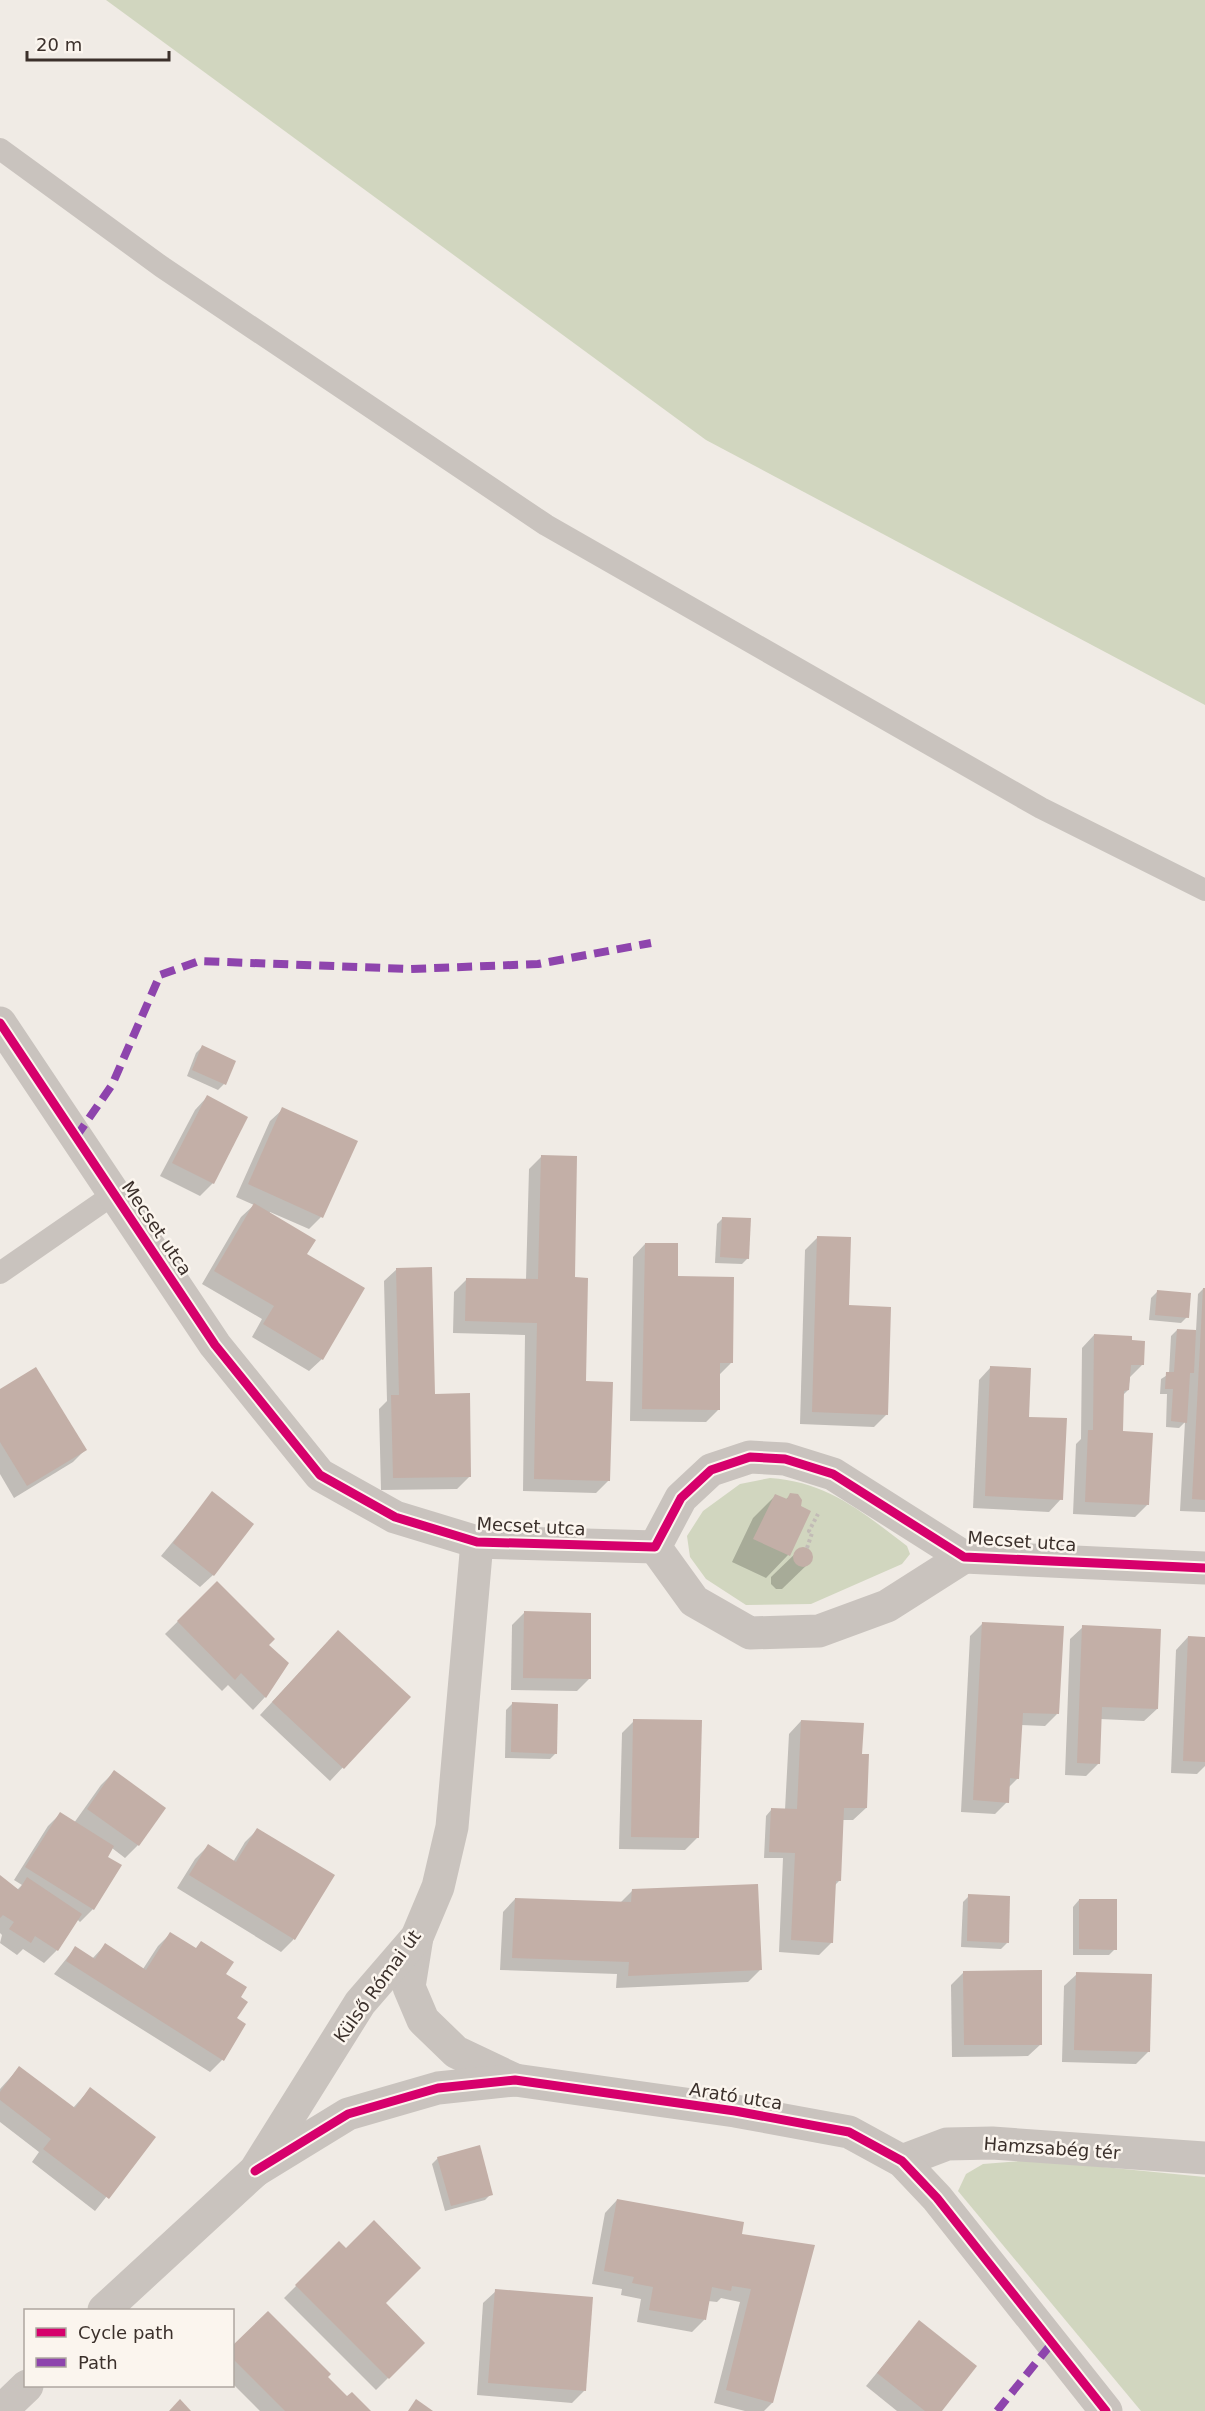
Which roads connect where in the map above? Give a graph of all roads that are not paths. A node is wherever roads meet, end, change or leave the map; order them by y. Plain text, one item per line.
1 (0, 150) edge
2 (1205, 890) edge
3 (0, 1023) edge
4 (114, 1194) junction
5 (0, 1273) edge
6 (477, 1542) junction
7 (655, 1547) junction
8 (964, 1557) junction
9 (1205, 1568) edge
10 (417, 1937) junction
11 (515, 2080) junction
12 (1205, 2158) edge
13 (902, 2161) junction
14 (255, 2171) junction
15 (105, 2309) edge
16 (25, 2387) edge
17 (1, 2411) edge
18 (1106, 2411) edge

1 - 2 lane
3 - 4 street, Mecset utca
4 - 5 lane
4 - 6 street, Mecset utca
6 - 7 street, Mecset utca
6 - 10 street, Külső Római út
7 - 8 street
7 - 8 street, Mecset utca
8 - 9 street, Mecset utca
10 - 11 street
10 - 14 street, Külső Római út
11 - 13 street, Arató utca
11 - 14 street, Arató utca
12 - 13 street, Hamzsabég tér
13 - 18 street, Arató utca
14 - 15 street, Külső Római út
16 - 17 street

